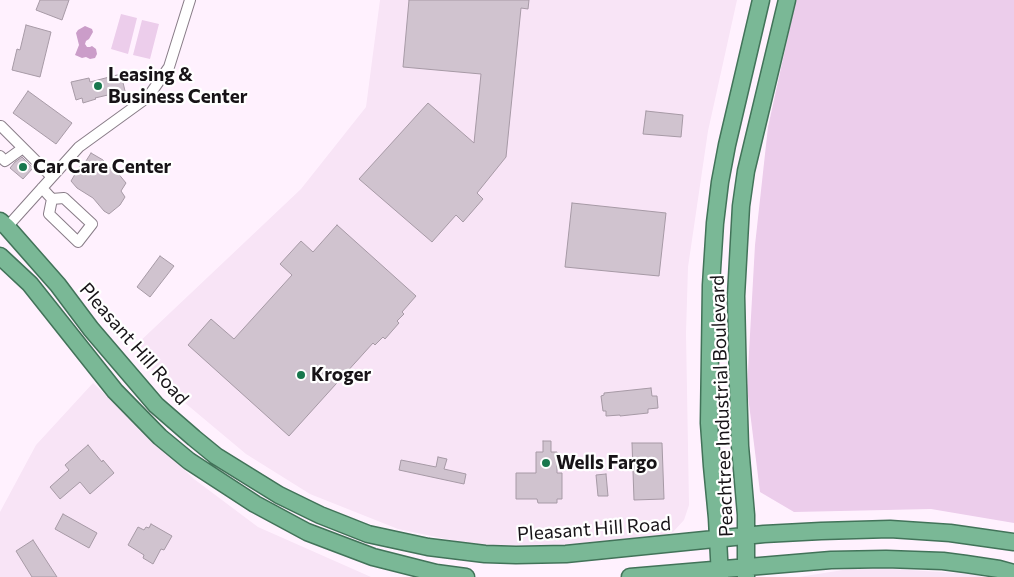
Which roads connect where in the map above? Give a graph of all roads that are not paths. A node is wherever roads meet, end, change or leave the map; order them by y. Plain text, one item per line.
1 (190, 0) edge
2 (761, 0) edge
3 (786, 0) edge
4 (0, 126) edge
5 (23, 148) junction
6 (2, 158) edge
7 (52, 177) junction
8 (42, 188) junction
9 (52, 199) junction
10 (2, 224) edge
11 (0, 256) edge
12 (746, 536) junction
13 (718, 538) junction
14 (1014, 542) edge
15 (746, 572) edge
16 (719, 573) edge
17 (1014, 573) edge
18 (466, 577) edge
19 (630, 577) edge

1 - 7 street
2 - 13 highway, Peachtree Industrial Boulevard
3 - 12 highway, Peachtree Industrial Boulevard
4 - 5 street
5 - 6 street
5 - 7 street
7 - 8 street
8 - 9 street
8 - 10 street
9 - 9 street
10 - 13 highway, Pleasant Hill Road
11 - 18 highway
12 - 13 highway, Pleasant Hill Road
12 - 14 highway, Pleasant Hill Road
12 - 15 highway, Peachtree Industrial Boulevard
13 - 16 highway, Peachtree Industrial Boulevard
15 - 16 highway
15 - 17 highway
16 - 19 highway

